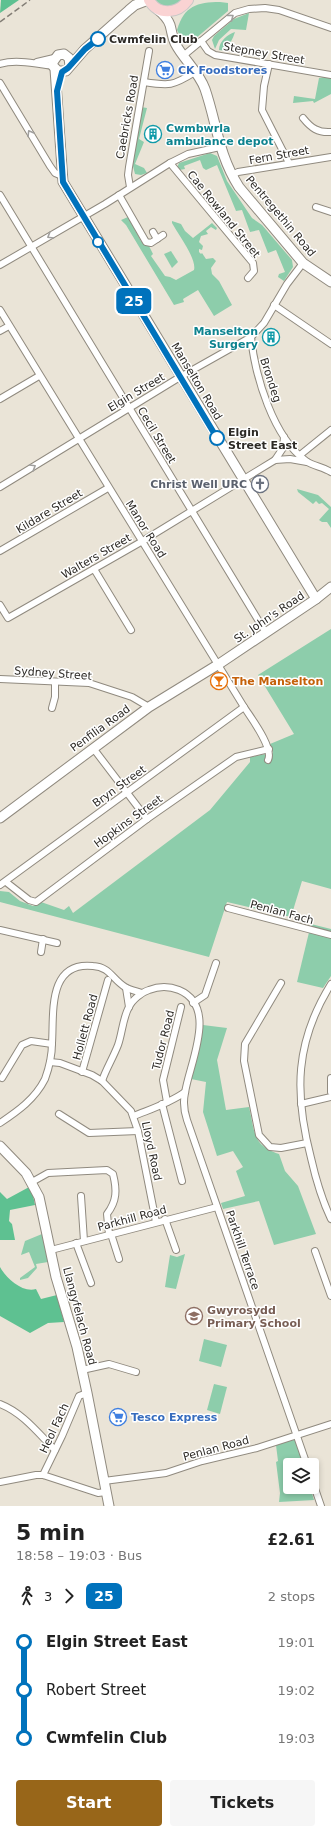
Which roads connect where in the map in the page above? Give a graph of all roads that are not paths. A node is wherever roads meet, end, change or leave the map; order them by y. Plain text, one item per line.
1 (148, 0) edge
2 (188, 0) edge
3 (157, 9) junction
4 (178, 9) junction
5 (170, 25) junction
6 (331, 28) edge
7 (200, 41) junction
8 (85, 49) junction
9 (149, 51) dead end
10 (67, 56) junction
11 (183, 56) junction
12 (0, 64) edge
13 (269, 64) junction
14 (59, 66) junction
15 (195, 72) junction
16 (331, 75) edge
17 (144, 82) junction
18 (0, 83) edge
19 (303, 118) dead end
20 (331, 132) edge
21 (220, 147) junction
22 (331, 156) edge
23 (170, 163) junction
24 (289, 163) junction
25 (62, 176) junction
26 (232, 176) junction
27 (130, 187) junction
28 (0, 195) edge
29 (119, 195) junction
30 (316, 207) dead end
31 (331, 210) edge
32 (83, 217) junction
33 (153, 232) dead end
34 (31, 247) junction
35 (303, 263) junction
36 (0, 265) edge
37 (248, 278) dead end
38 (331, 282) edge
39 (274, 305) junction
40 (0, 310) edge
41 (9, 326) junction
42 (0, 331) edge
43 (251, 337) junction
44 (331, 344) edge
45 (39, 376) junction
46 (180, 377) junction
47 (0, 399) edge
48 (129, 408) junction
49 (331, 430) edge
50 (284, 437) junction
51 (79, 439) junction
52 (300, 455) junction
53 (275, 460) junction
54 (307, 462) junction
55 (331, 472) edge
56 (244, 480) junction
57 (0, 487) edge
58 (108, 488) junction
59 (192, 510) junction
60 (141, 542) junction
61 (0, 551) edge
62 (94, 569) junction
63 (331, 587) edge
64 (316, 599) junction
65 (0, 605) edge
66 (131, 630) dead end
67 (266, 633) junction
68 (219, 664) junction
69 (0, 679) edge
70 (55, 682) junction
71 (149, 707) junction
72 (244, 707) junction
73 (52, 708) dead end
74 (92, 748) junction
75 (269, 749) junction
76 (268, 760) dead end
77 (126, 792) junction
78 (0, 818) edge
79 (147, 819) junction
80 (3, 884) edge
81 (228, 908) dead end
82 (0, 930) edge
83 (331, 935) edge
84 (44, 939) junction
85 (58, 943) dead end
86 (41, 952) dead end
87 (216, 963) dead end
88 (108, 980) dead end
89 (281, 983) dead end
90 (331, 984) edge
91 (126, 988) junction
92 (142, 993) junction
93 (193, 1003) junction
94 (129, 1007) junction
95 (181, 1007) dead end
96 (52, 1044) junction
97 (50, 1062) junction
98 (82, 1072) junction
99 (2, 1078) dead end
100 (331, 1078) edge
101 (102, 1081) junction
102 (185, 1092) junction
103 (331, 1092) edge
104 (331, 1097) edge
105 (174, 1100) junction
106 (164, 1103) junction
107 (301, 1104) junction
108 (184, 1108) junction
109 (59, 1114) dead end
110 (134, 1116) junction
111 (0, 1123) edge
112 (138, 1131) junction
113 (307, 1143) junction
114 (0, 1146) edge
115 (182, 1181) dead end
116 (32, 1182) junction
117 (81, 1196) dead end
118 (217, 1207) junction
119 (165, 1219) junction
120 (331, 1219) edge
121 (156, 1222) junction
122 (110, 1234) junction
123 (84, 1241) junction
124 (76, 1243) junction
125 (51, 1250) junction
126 (176, 1250) dead end
127 (315, 1251) dead end
128 (119, 1259) dead end
129 (92, 1279) dead end
130 (331, 1296) edge
131 (82, 1370) junction
132 (136, 1372) dead end
133 (87, 1393) junction
134 (0, 1404) edge
135 (331, 1424) edge
136 (296, 1435) junction
137 (55, 1450) junction
138 (304, 1458) edge
139 (43, 1475) junction
140 (104, 1481) junction
141 (0, 1482) edge
142 (106, 1492) junction
143 (317, 1494) edge
144 (109, 1506) edge
145 (321, 1506) edge

1 - 3 main road
1 - 8 street
2 - 4 main road
3 - 4 main road
3 - 5 street, Pentregethin Road
4 - 5 street
5 - 11 street, Pentregethin Road
7 -> 6 street
7 - 11 street
7 - 13 street, Stepney Street
8 - 10 street
8 - 14 street
9 - 17 street, Caebricks Road
10 - 14 street
10 - 14 street
11 - 15 street, Pentregethin Road
12 - 14 street
13 - 16 street, Stepney Street
13 - 24 street
14 - 25 street
15 - 17 street
15 - 21 street, Pentregethin Road
17 - 27 street, Caebricks Road
25 -> 18 street
19 - 20 street
21 - 23 street
21 - 26 street, Pentregethin Road
22 - 24 street, Fern Street
23 - 27 street
23 - 37 street, Cae Rowland Street
24 - 26 street, Fern Street
25 - 32 street, Manselton Road
26 - 35 street, Pentregethin Road
27 - 29 street
28 - 34 street, Cecil Street
29 - 32 street
29 - 33 street
30 - 31 street
32 -> 34 street
32 - 46 street, Manselton Road
34 - 36 street
34 - 48 street, Cecil Street
35 - 38 street, Pentregethin Road
35 - 39 street, Elgin Street
39 - 43 street, Elgin Street
39 - 44 street
40 - 41 street, Manor Road
41 - 42 street
41 - 45 street, Manor Road
43 - 46 street, Elgin Street
43 - 50 street, Brondeg
45 - 47 street
45 - 51 street, Manor Road
46 - 48 street, Elgin Street
46 - 56 street, Manselton Road
48 - 51 street, Elgin Street
48 - 59 street, Cecil Street
49 - 52 street
50 - 52 street, Brondeg
50 - 53 street
57 -> 51 street, Elgin Street
51 - 58 street, Manor Road
52 - 54 street, Brondeg
53 - 54 street
53 - 56 street, Walters Street
54 - 55 street, Brondeg
56 - 59 street, Walters Street
56 - 64 street, Manselton Road
58 - 60 street, Manor Road
58 - 61 street, Kildare Street
59 - 60 street, Walters Street
59 - 67 street, Cecil Street
60 - 62 street, Walters Street
60 - 68 street, Manor Road
62 - 65 street, Walters Street
62 - 66 street
63 - 64 street, St. John's Road
64 - 67 street, St. John's Road
67 - 68 street, St. John's Road
68 - 71 street, Penfilia Road
68 - 72 street, Manor Road
69 - 70 street, Sydney Street
70 - 71 street, Sydney Street
70 - 73 street
71 - 74 street, Penfilia Road
72 - 75 street, Manor Road
72 - 77 street, Bryn Street
74 - 77 street
74 - 78 street, Penfilia Road
75 - 76 street
75 - 79 street, Hopkins Street
77 - 79 street
77 - 80 street, Bryn Street
79 - 80 street, Hopkins Street
81 - 83 street, Penlan Fach
82 - 84 street
84 - 85 street
84 - 86 street
87 - 93 street
88 - 98 street, Hollett Road
89 - 113 street
90 - 107 street
91 - 92 street
91 - 94 street
91 - 96 street
92 - 93 street
92 - 94 street
93 - 102 street
94 - 101 street
95 - 106 street, Tudor Road
96 - 97 street
96 - 99 street
97 - 98 street, Lloyd Road
97 - 111 street
98 - 101 street, Lloyd Road
100 - 103 street
101 - 110 street, Lloyd Road
102 - 105 street
102 - 108 street, Parkhill Terrace
104 - 107 street
105 - 106 street
105 - 108 street
106 - 110 street
106 - 115 street, Tudor Road
107 - 113 street
108 - 118 street, Parkhill Terrace
109 - 112 street
110 - 112 street, Lloyd Road
112 - 121 street, Lloyd Road
113 - 120 street
114 - 116 street, Llangyfelach Road
116 - 122 street
116 - 125 street, Llangyfelach Road
117 - 123 street
118 - 119 street, Parkhill Road
118 - 136 street, Parkhill Terrace
119 - 121 street, Parkhill Road
119 - 126 street
121 - 122 street, Parkhill Road
122 - 123 street, Parkhill Road
122 - 128 street
123 - 124 street, Parkhill Road
124 - 125 street, Parkhill Road
124 - 129 street
125 - 131 street, Llangyfelach Road
127 - 130 street
131 - 132 street
131 - 133 street, Llangyfelach Road
133 - 137 street, Heol Fach
133 - 140 street, Llangyfelach Road
134 - 137 street
135 - 136 street, Penlan Road
136 - 138 street, Parkhill Terrace
136 - 140 street, Penlan Road
137 - 139 street, Heol Fach
139 - 141 street
139 - 142 street
140 - 142 street, Llangyfelach Road
142 - 144 street, Llangyfelach Road
143 - 145 street

